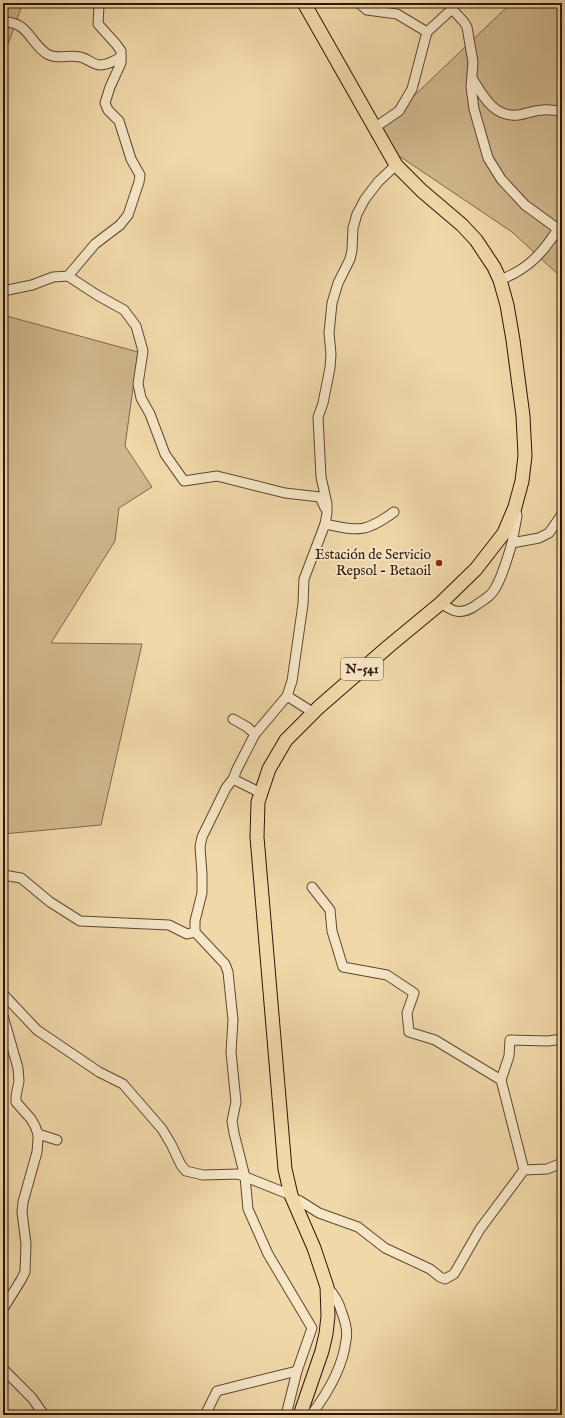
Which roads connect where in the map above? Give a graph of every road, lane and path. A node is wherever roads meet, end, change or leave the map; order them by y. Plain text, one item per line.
1 (101, 3) edge
2 (304, 3) edge
3 (359, 3) edge
4 (454, 6) edge
5 (3, 22) edge
6 (427, 32) junction
7 (121, 57) junction
8 (472, 78) junction
9 (562, 111) edge
10 (374, 128) junction
11 (396, 165) junction
12 (560, 230) edge
13 (68, 276) junction
14 (500, 280) junction
15 (3, 291) edge
16 (515, 507) junction
17 (394, 512) dead end
18 (327, 513) junction
19 (562, 517) edge
20 (325, 524) junction
21 (512, 543) junction
22 (441, 603) junction
23 (287, 696) junction
24 (314, 712) junction
25 (233, 719) dead end
26 (255, 734) junction
27 (233, 779) junction
28 (261, 793) junction
29 (3, 875) edge
30 (312, 887) dead end
31 (195, 932) junction
32 (3, 994) edge
33 (3, 1016) edge
34 (562, 1039) edge
35 (501, 1080) junction
36 (38, 1134) junction
37 (57, 1140) dead end
38 (562, 1163) edge
39 (524, 1170) junction
40 (245, 1177) junction
41 (291, 1197) junction
42 (327, 1287) junction
43 (3, 1309) edge
44 (3, 1369) edge
45 (297, 1371) junction
46 (44, 1415) edge
47 (205, 1415) edge
48 (286, 1415) edge
49 (300, 1415) edge
50 (311, 1415) edge

1 - 7 street
2 - 10 highway, N-541
3 - 6 street
4 - 6 street
4 - 8 street
5 - 7 street
6 - 10 street
7 - 13 street
8 - 9 street
8 - 12 street
10 - 11 highway, N-541
11 - 14 highway, N-541
11 - 18 street
12 - 14 street
13 - 15 street
13 - 18 street
14 - 16 highway, N-541
16 - 21 street
16 - 22 highway, N-541
17 - 20 street
18 - 20 street
19 - 21 street
20 - 23 street
21 - 22 street
22 - 24 highway, N-541
23 - 24 street
23 - 26 street
24 - 28 highway, N-541
25 - 26 street
26 - 27 street
27 - 28 street
27 - 31 street
28 - 41 highway, N-541
29 - 31 street
30 - 35 street
31 - 40 street
32 - 40 street
33 - 36 street
34 - 35 street
35 - 39 street
36 - 37 street
36 - 43 street
38 - 39 street
39 - 41 street
40 - 41 street
40 - 45 street
41 - 42 highway, N-541
42 - 49 highway, N-541
42 - 50 street
44 - 46 street
45 - 47 street
45 - 48 street

